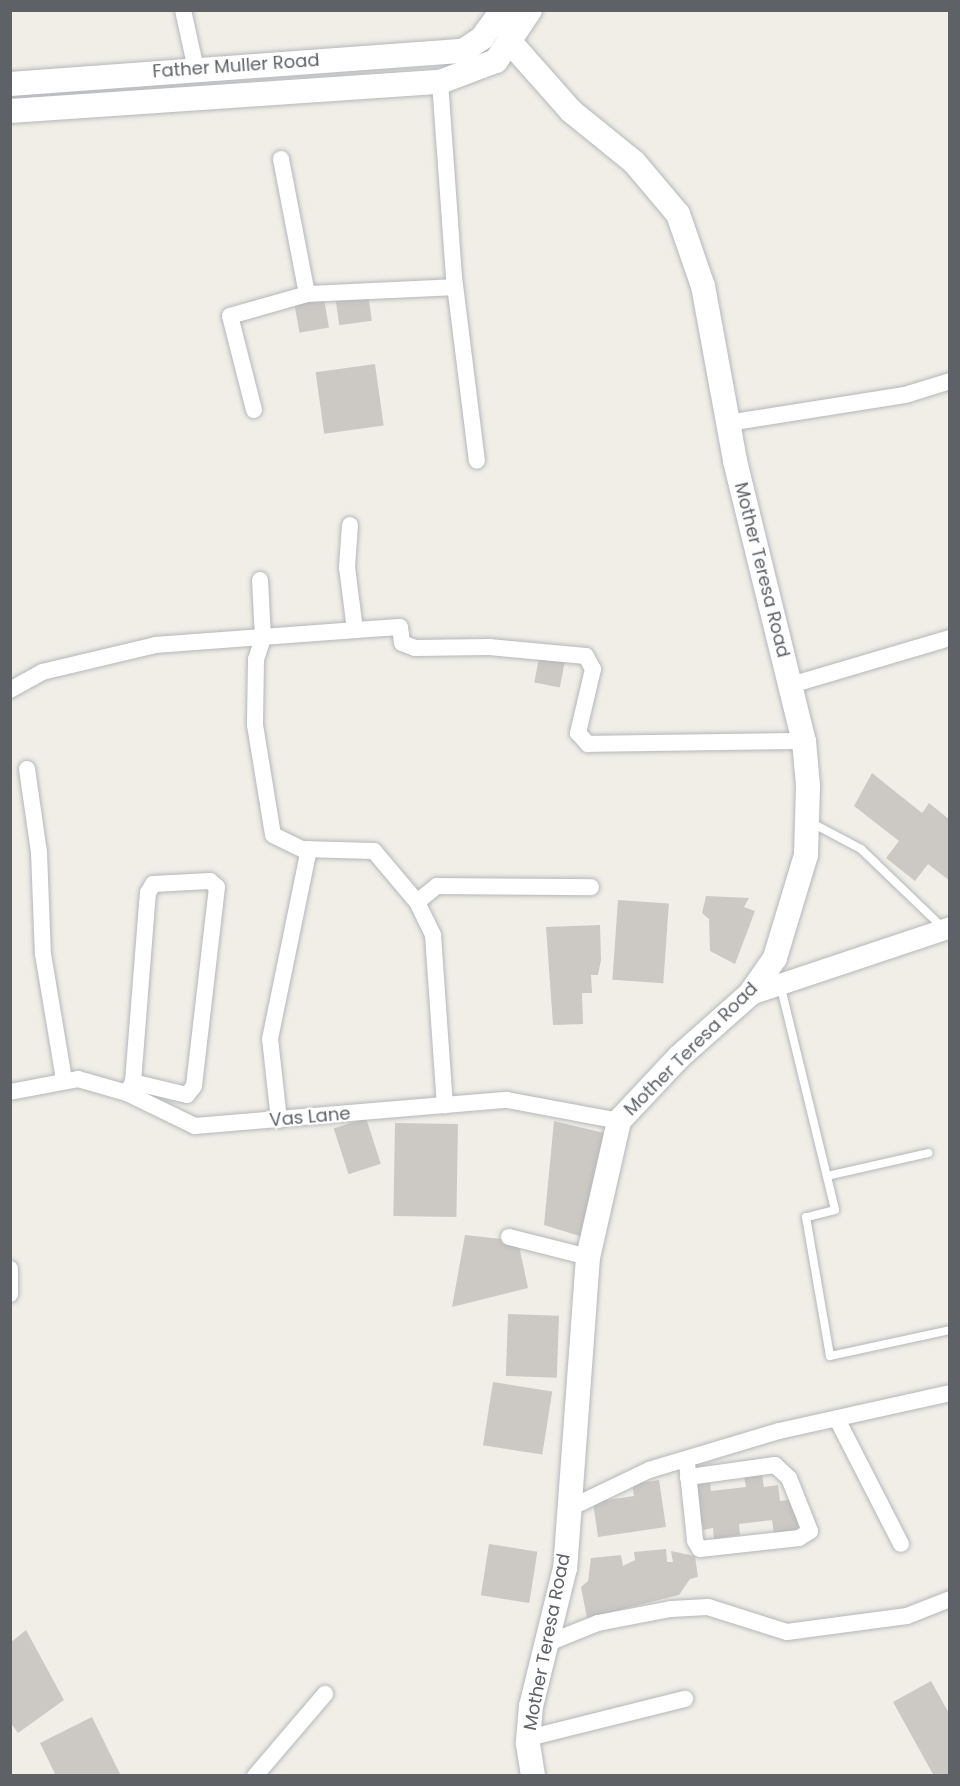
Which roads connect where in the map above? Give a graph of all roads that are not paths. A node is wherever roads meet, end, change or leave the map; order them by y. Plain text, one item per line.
1 (183, 10) edge
2 (502, 10) edge
3 (507, 10) edge
4 (530, 10) edge
5 (510, 42) junction
6 (196, 69) junction
7 (441, 82) junction
8 (10, 84) edge
9 (10, 111) edge
10 (281, 159) dead end
11 (455, 287) junction
12 (308, 294) junction
13 (950, 381) edge
14 (254, 410) dead end
15 (728, 423) junction
16 (477, 461) dead end
17 (350, 525) dead end
18 (260, 580) dead end
19 (355, 630) junction
20 (263, 638) junction
21 (950, 638) edge
22 (791, 685) junction
23 (10, 690) edge
24 (804, 741) junction
25 (27, 769) dead end
26 (807, 820) junction
27 (309, 849) junction
28 (591, 887) dead end
29 (417, 902) junction
30 (947, 928) edge
31 (781, 988) junction
32 (750, 994) junction
33 (64, 1080) junction
34 (130, 1088) junction
35 (10, 1092) edge
36 (445, 1106) junction
37 (279, 1120) junction
38 (619, 1121) junction
39 (928, 1153) dead end
40 (827, 1176) junction
41 (509, 1237) dead end
42 (588, 1257) junction
43 (10, 1269) edge
44 (10, 1294) edge
45 (950, 1330) edge
46 (950, 1393) edge
47 (838, 1421) junction
48 (687, 1470) junction
49 (570, 1508) junction
50 (901, 1544) dead end
51 (950, 1599) edge
52 (548, 1643) junction
53 (325, 1694) dead end
54 (685, 1699) dead end
55 (528, 1738) junction
56 (255, 1776) edge
57 (533, 1776) edge

1 - 6 street
2 - 6 main road, Father Muller Road
3 - 5 main road
4 - 5 main road
5 - 7 main road
5 - 15 main road, Mother Teresa Road
6 - 8 main road, Father Muller Road
7 - 9 main road
7 - 11 street
10 - 12 street
11 - 12 street
11 - 16 street
12 - 14 street
13 - 15 street
15 - 22 main road, Mother Teresa Road
17 - 19 street
18 - 20 street
19 - 20 street
19 - 24 street
20 - 23 street
20 - 27 street
21 - 22 street
22 - 24 main road, Mother Teresa Road
24 - 26 main road, Mother Teresa Road
25 - 33 street
26 - 30 lane
26 - 32 main road, Mother Teresa Road
27 - 29 street
27 - 37 street
28 - 29 street
29 - 36 street
30 - 31 street
31 - 32 street
31 - 40 lane
32 - 38 main road, Mother Teresa Road
33 - 34 street, Vas Lane
33 - 35 street, Vas Lane
34 - 34 street
34 - 37 street, Vas Lane
36 - 37 street, Vas Lane
36 - 38 street, Vas Lane
38 - 42 main road, Mother Teresa Road
39 - 40 lane
40 - 45 lane
41 - 42 street
42 - 49 main road, Mother Teresa Road
43 - 44 street
46 - 47 street
47 - 48 street
47 - 50 street
48 - 48 street
48 - 49 street
49 - 52 main road, Mother Teresa Road
51 - 52 street
52 - 55 main road, Mother Teresa Road
53 - 56 street
54 - 55 street
55 - 57 main road, Mother Teresa Road

